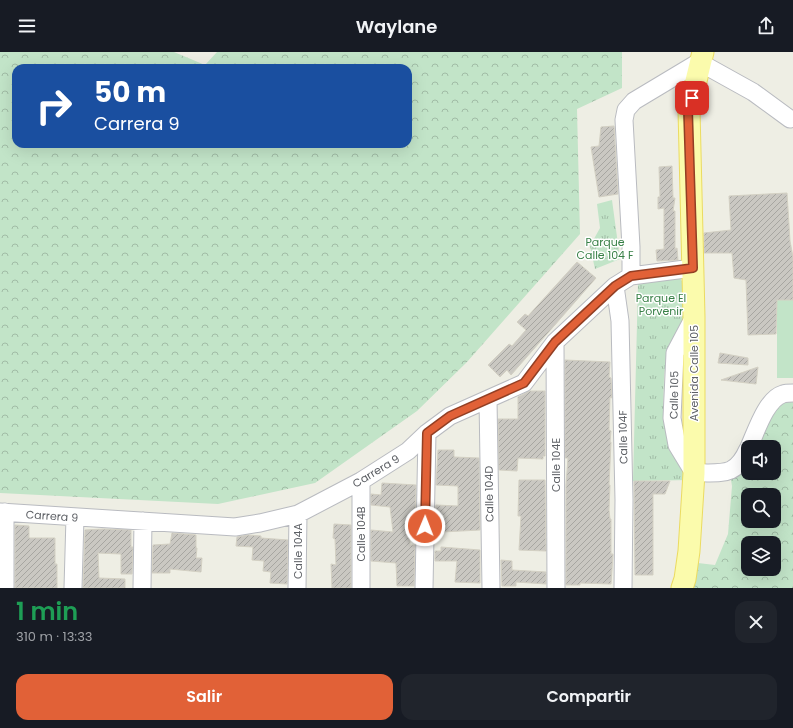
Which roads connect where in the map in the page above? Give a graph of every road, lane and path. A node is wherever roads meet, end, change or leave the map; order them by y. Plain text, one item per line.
1 (701, 57) edge
2 (790, 118) dead end
3 (693, 268) junction
4 (631, 276) junction
5 (615, 286) junction
6 (555, 342) junction
7 (793, 393) edge
8 (488, 399) junction
9 (427, 433) junction
10 (752, 440) edge
11 (741, 460) edge
12 (694, 473) junction
13 (361, 481) junction
14 (2, 512) edge
15 (298, 514) junction
16 (75, 517) junction
17 (143, 521) junction
18 (5, 588) edge
19 (73, 588) edge
20 (142, 588) edge
21 (297, 588) edge
22 (361, 588) edge
23 (424, 588) edge
24 (491, 588) edge
25 (556, 588) edge
26 (623, 588) edge
27 (682, 588) edge

1 - 2 street
1 - 3 main road, Avenida Calle 105
1 - 4 street
3 - 4 street, Carrera 9
3 - 12 main road, Avenida Calle 105
4 - 5 street, Carrera 9
5 - 6 street, Carrera 9
5 - 26 street, Calle 104F
6 - 8 street, Carrera 9
6 - 25 street, Calle 104E
7 - 10 street
8 - 9 street, Carrera 9
8 - 24 street, Calle 104D
9 - 13 street, Carrera 9
9 - 23 street
11 - 12 street
12 - 27 main road, Avenida Calle 105
13 - 15 street, Carrera 9
13 - 22 street, Calle 104B
14 - 16 street, Carrera 9
14 - 18 street
15 - 17 street, Carrera 9
15 - 21 street, Calle 104A
16 - 17 street, Carrera 9
16 - 19 street
17 - 20 street

